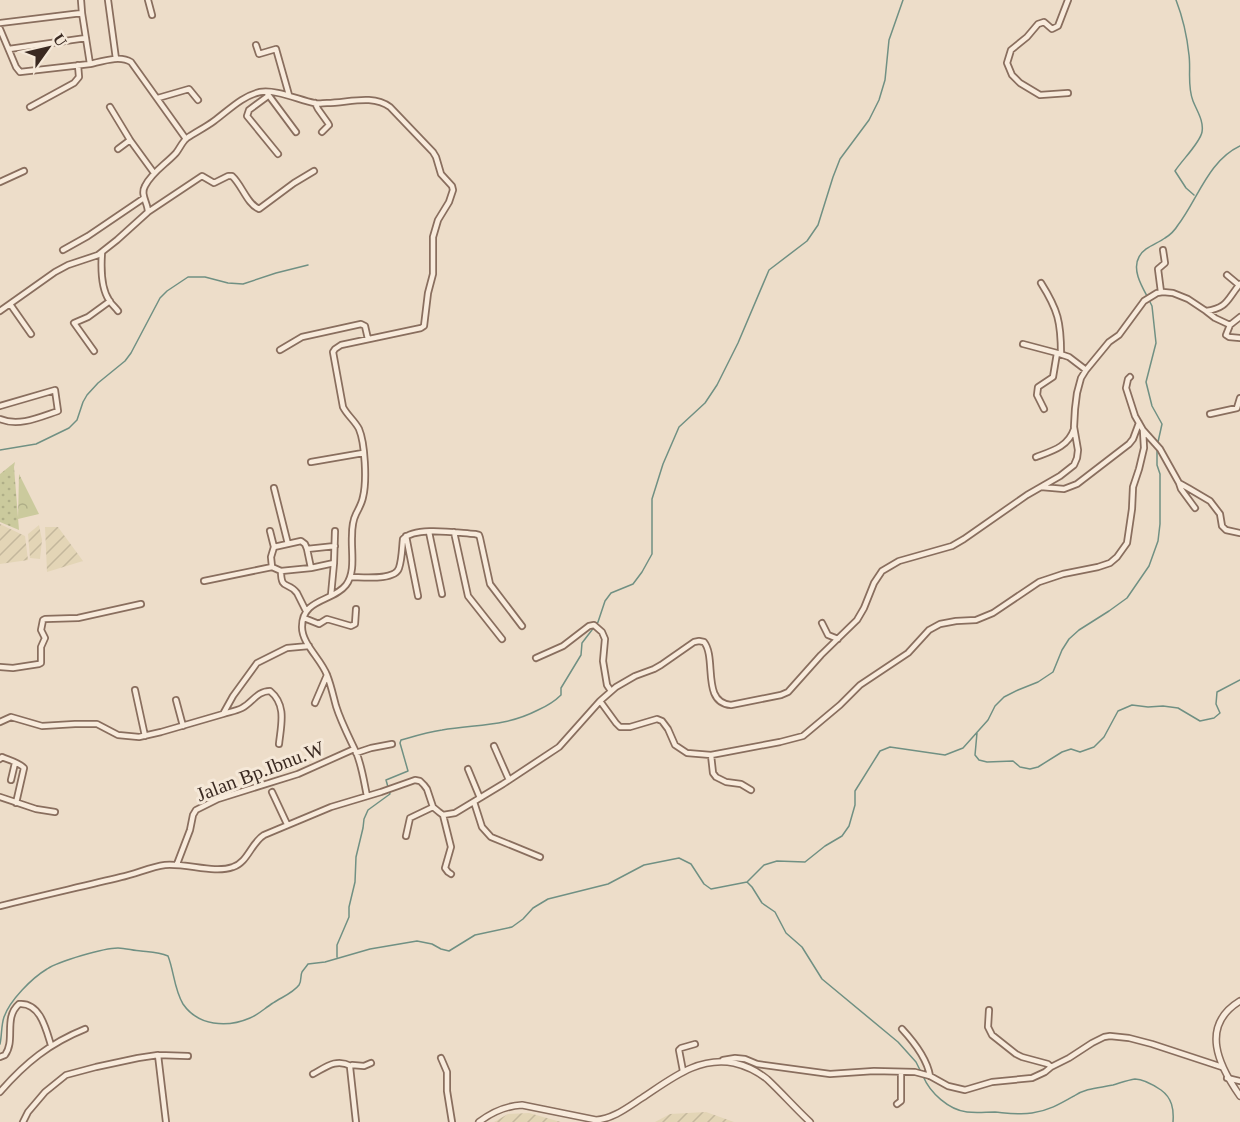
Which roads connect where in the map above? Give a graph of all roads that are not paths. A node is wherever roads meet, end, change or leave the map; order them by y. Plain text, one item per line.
1 (81, 0) edge
2 (108, 0) edge
3 (148, 0) edge
4 (1068, 0) edge
5 (82, 13) junction
6 (152, 15) dead end
7 (0, 23) edge
8 (0, 29) edge
9 (86, 38) junction
10 (256, 45) dead end
11 (9, 49) junction
12 (116, 59) junction
13 (90, 64) junction
14 (78, 65) junction
15 (1068, 93) dead end
16 (267, 94) junction
17 (290, 95) junction
18 (158, 98) junction
19 (198, 100) dead end
20 (315, 103) junction
21 (30, 107) dead end
22 (110, 107) dead end
23 (296, 132) dead end
24 (322, 132) dead end
25 (186, 139) junction
26 (130, 140) junction
27 (118, 149) dead end
28 (278, 154) dead end
29 (24, 171) dead end
30 (314, 171) dead end
31 (154, 173) junction
32 (0, 182) edge
33 (144, 198) junction
34 (148, 212) junction
35 (63, 250) dead end
36 (1163, 250) dead end
37 (102, 252) junction
38 (1227, 275) dead end
39 (1041, 283) dead end
40 (1240, 284) edge
41 (1161, 292) junction
42 (110, 301) junction
43 (10, 304) junction
44 (0, 311) edge
45 (118, 311) dead end
46 (1206, 311) junction
47 (1240, 317) edge
48 (1230, 325) junction
49 (31, 334) dead end
50 (1240, 338) edge
51 (368, 339) junction
52 (1023, 344) dead end
53 (280, 350) dead end
54 (94, 351) dead end
55 (1059, 354) junction
56 (1086, 370) junction
57 (1130, 377) dead end
58 (1240, 398) edge
59 (0, 406) edge
60 (1044, 409) dead end
61 (1210, 414) dead end
62 (0, 419) edge
63 (8, 422) junction
64 (1139, 422) junction
65 (0, 426) edge
66 (1074, 427) junction
67 (1143, 430) junction
68 (363, 453) junction
69 (1036, 457) dead end
70 (311, 462) dead end
71 (1179, 483) junction
72 (1041, 487) junction
73 (274, 488) dead end
74 (1195, 508) dead end
75 (270, 531) dead end
76 (335, 531) dead end
77 (429, 532) junction
78 (454, 532) junction
79 (1240, 533) edge
80 (406, 536) junction
81 (288, 544) junction
82 (335, 546) junction
83 (274, 547) junction
84 (307, 549) junction
85 (334, 563) junction
86 (272, 567) junction
87 (311, 568) junction
88 (281, 571) junction
89 (351, 578) junction
90 (204, 581) dead end
91 (442, 594) dead end
92 (331, 595) junction
93 (418, 596) dead end
94 (141, 604) dead end
95 (356, 609) dead end
96 (306, 611) junction
97 (304, 618) junction
98 (822, 623) dead end
99 (522, 626) dead end
100 (502, 639) dead end
101 (838, 639) junction
102 (309, 646) junction
103 (536, 658) dead end
104 (0, 667) edge
105 (327, 675) junction
106 (135, 690) dead end
107 (611, 691) junction
108 (176, 700) dead end
109 (600, 701) junction
110 (315, 703) dead end
111 (223, 714) junction
112 (0, 722) edge
113 (183, 726) junction
114 (145, 736) junction
115 (279, 744) dead end
116 (392, 744) dead end
117 (494, 746) dead end
118 (355, 751) junction
119 (711, 755) junction
120 (0, 759) edge
121 (15, 763) junction
122 (468, 769) dead end
123 (11, 780) dead end
124 (509, 780) junction
125 (751, 790) dead end
126 (272, 792) dead end
127 (368, 796) junction
128 (0, 797) edge
129 (480, 798) junction
130 (474, 802) junction
131 (16, 803) junction
132 (433, 807) junction
133 (55, 812) dead end
134 (443, 815) junction
135 (287, 824) junction
136 (406, 836) dead end
137 (540, 857) dead end
138 (177, 864) junction
139 (451, 874) dead end
140 (0, 906) edge
141 (1240, 1001) edge
142 (989, 1010) dead end
143 (86, 1029) dead end
144 (902, 1029) dead end
145 (695, 1044) dead end
146 (51, 1045) junction
147 (158, 1055) junction
148 (188, 1056) dead end
149 (0, 1057) edge
150 (441, 1058) dead end
151 (722, 1060) junction
152 (371, 1063) dead end
153 (351, 1066) junction
154 (1050, 1067) junction
155 (1222, 1067) junction
156 (683, 1071) junction
157 (901, 1072) junction
158 (313, 1074) dead end
159 (930, 1076) junction
160 (1227, 1078) junction
161 (1240, 1081) edge
162 (0, 1092) edge
163 (1240, 1096) edge
164 (897, 1104) dead end
165 (808, 1121) edge
166 (23, 1122) edge
167 (166, 1122) edge
168 (356, 1122) edge
169 (452, 1122) edge
170 (479, 1122) edge

1 - 5 street
2 - 12 street
3 - 6 street
4 - 15 street
5 - 7 street
5 - 9 street
8 - 11 street
9 - 11 street
9 - 13 street
10 - 17 street
11 - 14 street
12 - 13 street
12 - 18 street
13 - 14 street
14 - 21 street
16 - 17 street
16 - 23 street
16 - 25 street
16 - 28 street
17 - 20 street
18 - 19 street
18 - 25 street
20 - 24 street
20 - 51 street
22 - 26 street
25 - 31 street
26 - 27 street
26 - 31 street
29 - 32 street
30 - 34 street
31 - 33 street
33 - 34 street
33 - 35 street
34 - 37 street
36 - 41 street
37 - 42 street
37 - 43 street
38 - 40 street
39 - 55 street
40 - 46 street
41 - 46 street
41 - 56 street
42 - 45 street
42 - 54 street
43 - 44 street
43 - 49 street
46 - 48 street
47 - 48 street
48 - 50 street
51 - 53 street
51 - 68 street
52 - 55 street
55 - 56 street
55 - 60 street
56 - 66 street
57 - 64 street
58 - 61 street
59 - 63 street
62 - 63 street
63 - 65 street
64 - 67 street
64 - 72 street
66 - 69 street
66 - 72 street
67 - 71 street
67 - 119 street
68 - 70 street
68 - 89 street
71 - 74 street
71 - 79 street
72 - 101 street
73 - 81 street
75 - 83 street
76 - 82 street
77 - 78 street
77 - 80 street
77 - 91 street
78 - 99 street
78 - 100 street
80 - 89 street
80 - 93 street
81 - 83 street
81 - 84 street
82 - 84 street
82 - 85 street
83 - 86 street
84 - 87 street
85 - 87 street
85 - 92 street
86 - 88 street
86 - 90 street
87 - 88 street
88 - 96 street
89 - 92 street
92 - 96 street
94 - 104 street
95 - 97 street
96 - 97 street
97 - 102 street
98 - 101 street
101 - 107 street
102 - 105 street
102 - 111 street
103 - 107 street
105 - 110 street
105 - 118 street
106 - 114 street
107 - 109 street
108 - 113 street
109 - 119 street
109 - 124 street
111 - 113 street
111 - 115 street
112 - 114 street
113 - 114 street
116 - 118 street, Jalan Bp.Ibnu.W
117 - 124 street
118 - 127 street
118 - 138 street, Jalan Bp.Ibnu.W
119 - 125 street
120 - 121 street
121 - 123 street
121 - 131 street
122 - 129 street
124 - 129 street
126 - 135 street
127 - 132 street
127 - 135 street
128 - 131 street
129 - 130 street
130 - 134 street
130 - 137 street
131 - 133 street
132 - 134 street
132 - 136 street
134 - 139 street
135 - 138 street
138 - 140 street
141 - 155 street
142 - 154 street
143 - 146 street
144 - 159 street
145 - 156 street
146 - 149 street
146 - 162 street
147 - 148 street
147 - 166 street
147 - 167 street
150 - 169 street
151 - 156 street
151 - 157 street
151 - 165 street
152 - 153 street
153 - 158 street
153 - 168 street
154 - 155 street
154 - 159 street
155 - 160 street
156 - 170 street
157 - 159 street
157 - 164 street
160 - 161 street
160 - 163 street

